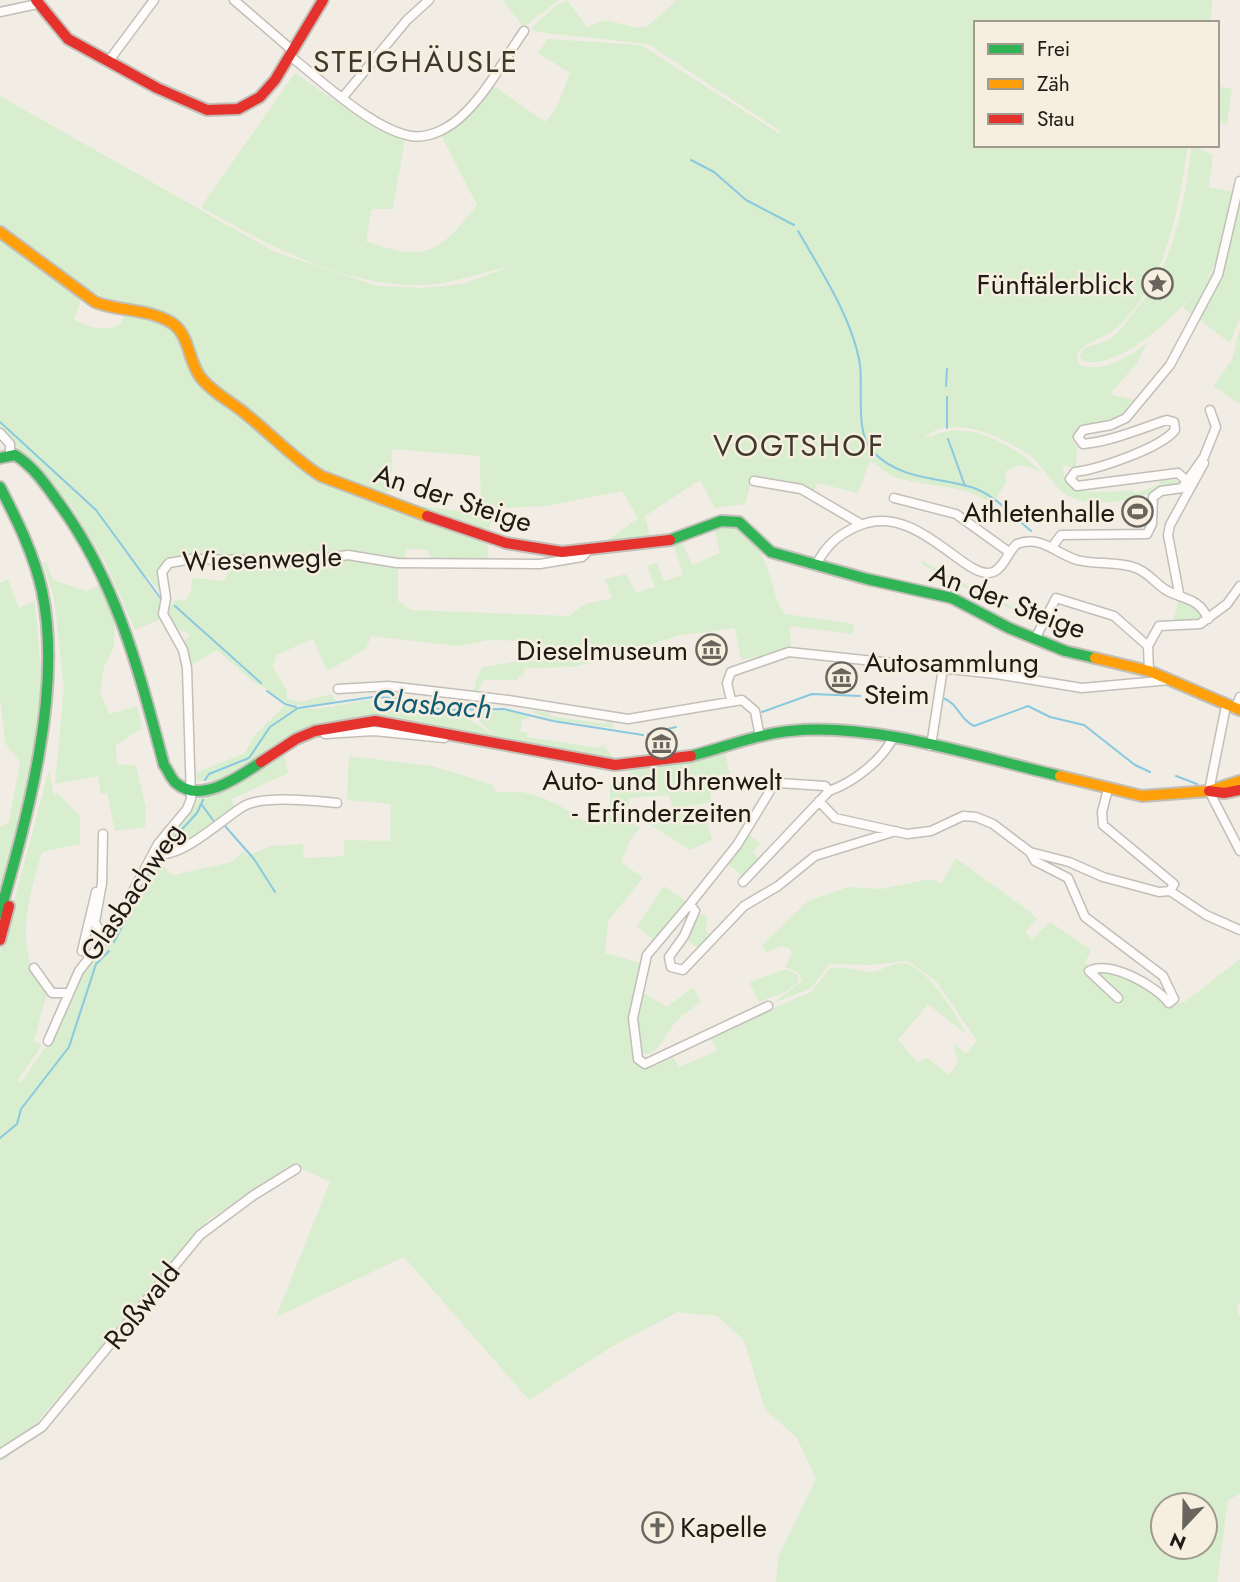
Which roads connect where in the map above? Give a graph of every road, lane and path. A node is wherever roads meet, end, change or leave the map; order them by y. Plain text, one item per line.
1 (154, 0) edge
2 (234, 0) edge
3 (323, 0) edge
4 (429, 0) edge
5 (37, 2) edge
6 (0, 12) edge
7 (524, 31) dead end
8 (291, 54) junction
9 (108, 62) junction
10 (343, 97) junction
11 (1240, 181) edge
12 (0, 232) edge
13 (1210, 410) dead end
14 (0, 433) edge
15 (5, 456) edge
16 (1204, 457) junction
17 (754, 481) dead end
18 (1187, 481) junction
19 (0, 487) edge
20 (894, 498) dead end
21 (861, 524) junction
22 (1052, 547) junction
23 (587, 552) junction
24 (1009, 552) junction
25 (816, 565) junction
26 (1240, 586) edge
27 (1179, 593) junction
28 (1208, 619) junction
29 (46, 621) junction
30 (1035, 639) junction
31 (1148, 646) junction
32 (943, 668) junction
33 (1149, 671) junction
34 (1170, 680) junction
35 (338, 689) dead end
36 (1240, 697) edge
37 (731, 700) junction
38 (1234, 708) edge
39 (760, 737) junction
40 (893, 738) junction
41 (931, 746) junction
42 (1240, 781) edge
43 (1108, 789) junction
44 (192, 790) junction
45 (1240, 790) edge
46 (829, 791) junction
47 (1209, 791) junction
48 (819, 801) junction
49 (337, 803) dead end
50 (896, 831) junction
51 (103, 834) dead end
52 (1240, 851) edge
53 (1030, 852) junction
54 (154, 853) junction
55 (743, 882) dead end
56 (1172, 888) junction
57 (100, 891) junction
58 (690, 904) junction
59 (0, 914) edge
60 (1240, 930) edge
61 (0, 940) edge
62 (104, 940) junction
63 (82, 951) dead end
64 (34, 968) dead end
65 (68, 993) junction
66 (1118, 998) dead end
67 (768, 1006) dead end
68 (48, 1041) dead end
69 (296, 1169) dead end
70 (0, 1454) edge

1 - 9 street
2 - 8 street
3 - 8 main road
4 - 10 street
5 - 6 street
5 - 9 main road
7 - 10 street
8 - 9 main road
8 - 10 street
11 - 18 street
12 - 23 main road, An der Steige
13 - 16 street
14 - 15 street
15 - 44 main road
16 - 18 street
16 - 27 street
17 - 21 street
18 - 22 street
19 - 29 main road
20 - 24 street
21 - 24 street
21 - 25 street
22 - 24 street
22 - 27 street
23 - 25 main road, An der Steige
23 - 44 street, Wiesenwegle
25 - 30 main road, An der Steige
26 - 28 street
27 - 28 street
28 - 31 street
29 - 59 main road
29 - 61 main road
30 - 31 street
30 - 33 main road, An der Steige
31 - 33 street
32 - 34 street
32 - 37 street
32 - 41 street
33 - 34 main road, An der Steige
34 - 38 main road, An der Steige
35 - 37 street
36 - 38 street
37 - 39 street
38 - 47 street
39 - 40 main road
39 - 44 main road
40 - 41 main road
40 - 46 street
41 - 43 main road
42 - 47 main road
43 - 47 main road
43 - 56 street
44 - 54 street, Glasbachweg
45 - 47 main road
46 - 48 street
46 - 58 street
47 - 52 street
48 - 50 street
48 - 55 street
49 - 54 street
50 - 53 street
50 - 58 street
51 - 57 street
53 - 56 street
53 - 66 street
54 - 62 street, Glasbachweg
56 - 60 street
57 - 62 street
57 - 63 street
58 - 67 street
62 - 65 street, Glasbachweg
64 - 65 street, Glasbachweg
65 - 68 street, Glasbachweg
69 - 70 street, Roßwald

